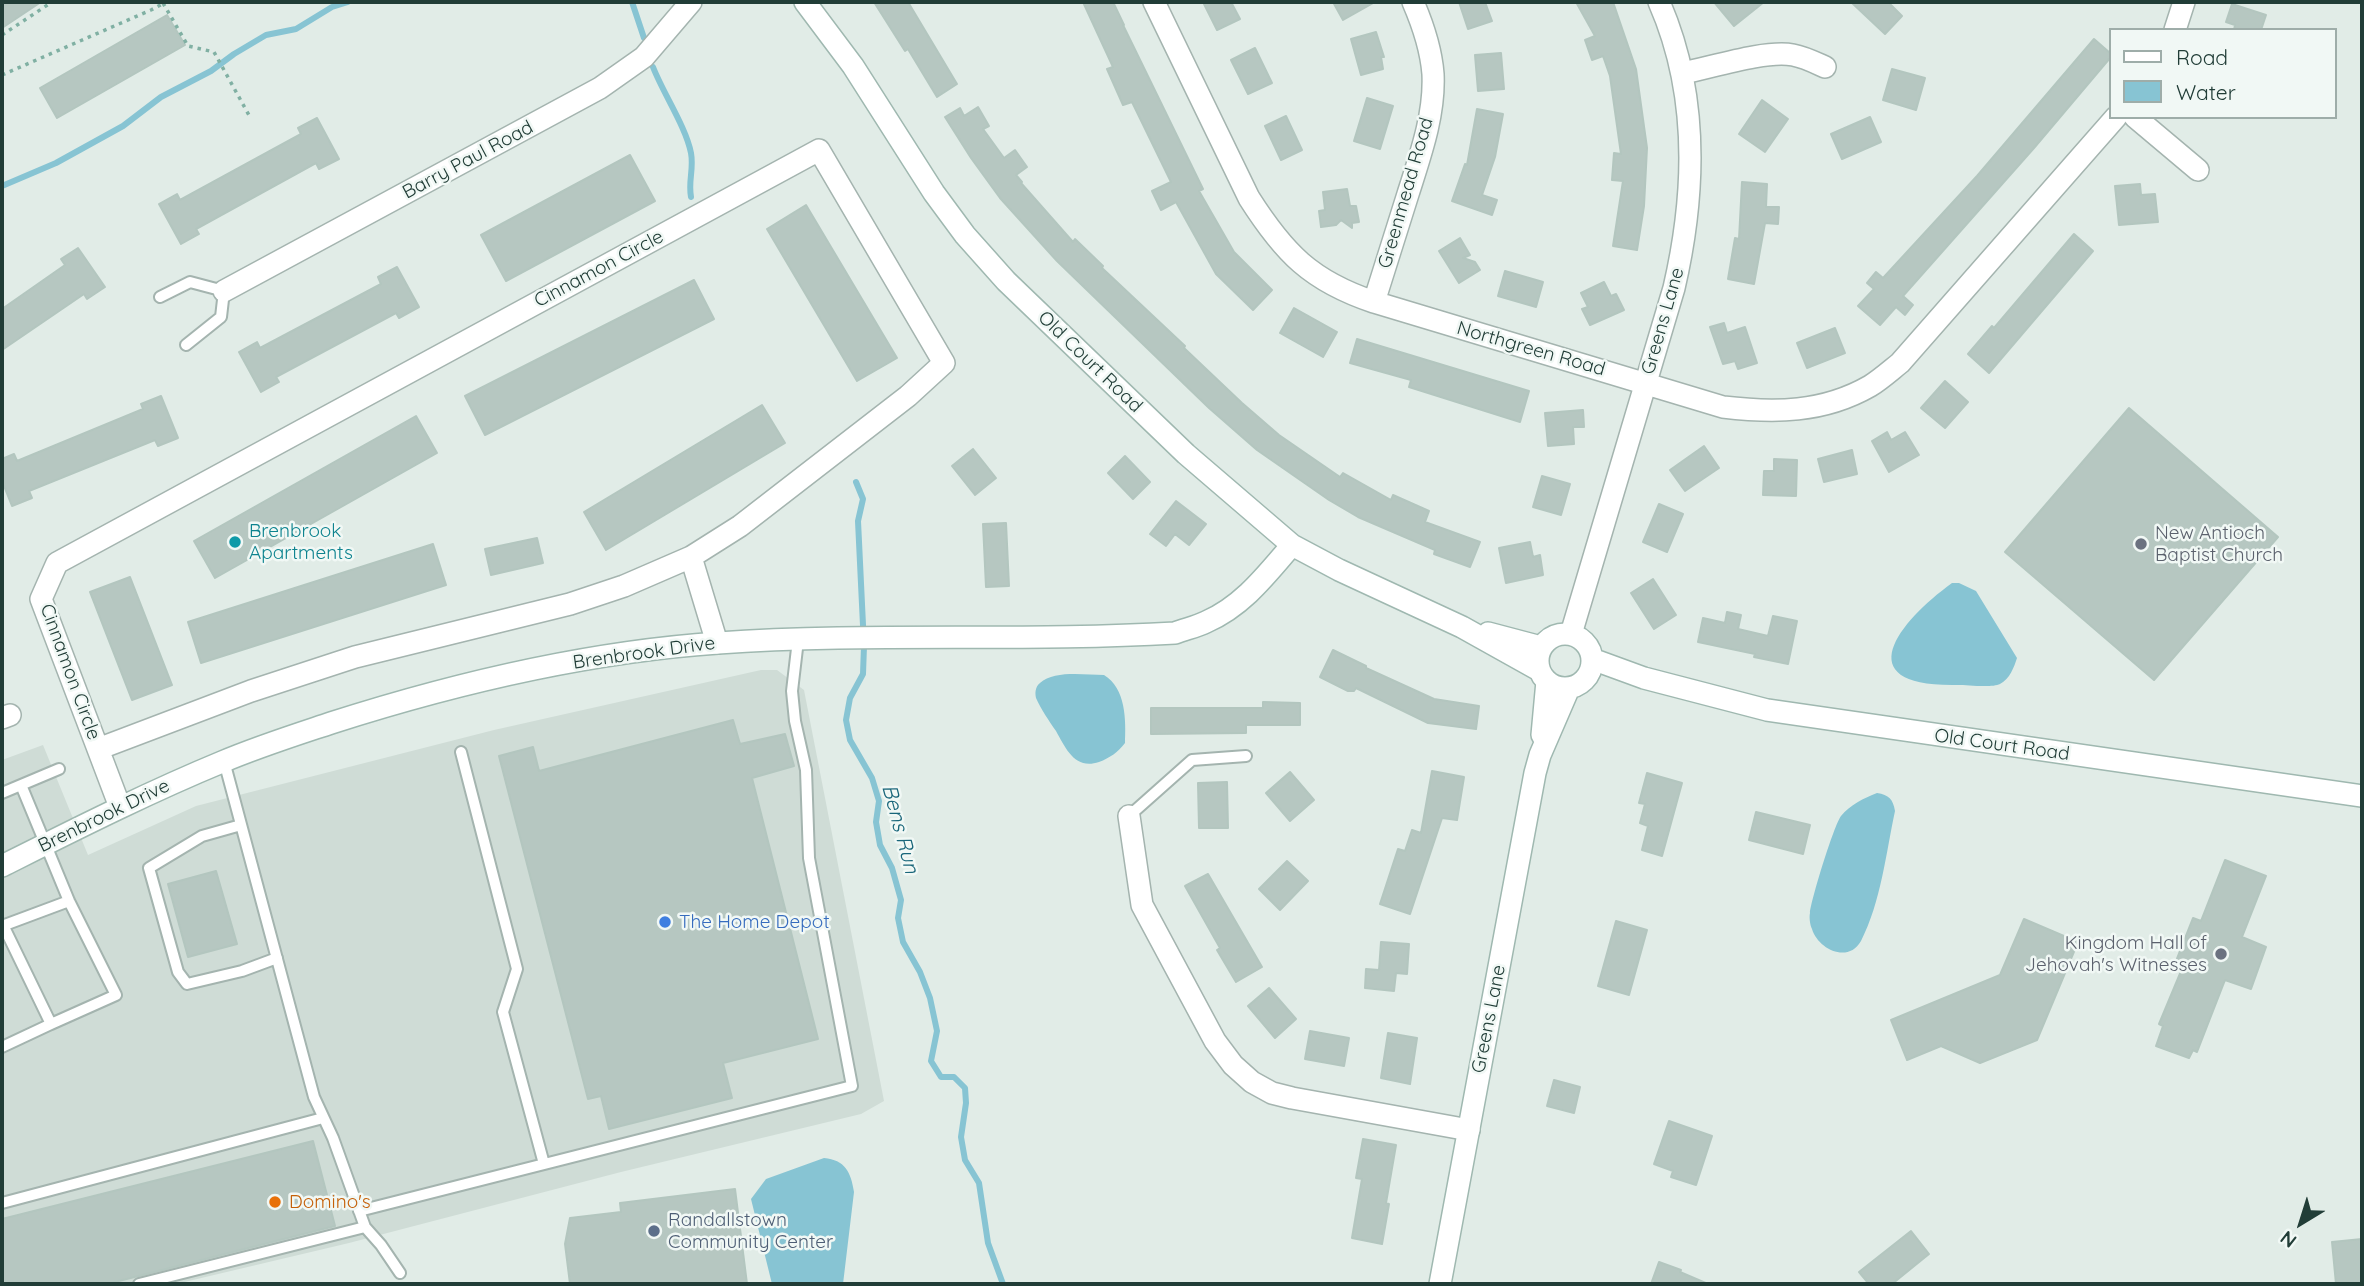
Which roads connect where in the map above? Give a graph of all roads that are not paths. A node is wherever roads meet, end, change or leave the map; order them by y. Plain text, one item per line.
1 (691, 2) edge
2 (805, 2) edge
3 (1154, 2) edge
4 (1413, 2) edge
5 (1659, 2) edge
6 (2184, 2) edge
7 (2176, 28) edge
8 (1825, 67) dead end
9 (1683, 73) junction
10 (2114, 119) edge
11 (2137, 119) edge
12 (2198, 170) dead end
13 (224, 291) junction
14 (160, 297) dead end
15 (1374, 302) junction
16 (186, 345) dead end
17 (1645, 382) junction
18 (1292, 545) junction
19 (691, 557) junction
20 (1462, 627) junction
21 (1571, 634) junction
22 (798, 640) junction
23 (717, 643) junction
24 (1541, 647) junction
25 (1592, 659) junction
26 (1543, 676) junction
27 (1644, 678) junction
28 (1576, 685) junction
29 (98, 749) junction
30 (461, 752) dead end
31 (1540, 755) junction
32 (1246, 756) dead end
33 (224, 761) junction
34 (59, 769) dead end
35 (20, 785) junction
36 (2, 793) edge
37 (2362, 796) edge
38 (120, 807) junction
39 (1129, 816) joint
40 (241, 825) junction
41 (45, 845) junction
42 (2, 866) edge
43 (69, 901) junction
44 (3, 925) edge
45 (277, 958) junction
46 (51, 1024) junction
47 (2, 1047) edge
48 (323, 1118) junction
49 (1469, 1130) junction
50 (544, 1164) junction
51 (2, 1203) edge
52 (359, 1211) junction
53 (365, 1227) junction
54 (400, 1273) dead end
55 (139, 1284) edge
56 (1440, 1284) edge

1 - 13 street, Barry Paul Road
2 - 18 street, Old Court Road
3 - 15 street, Northgreen Road
4 - 15 street, Greenmead Road
5 - 9 street, Greens Lane
6 - 7 street
8 - 9 street
9 - 17 street, Greens Lane
10 - 17 street, Northgreen Road
11 - 12 street
13 - 14 lane
13 - 16 lane
15 - 17 street, Northgreen Road
17 - 21 street, Greens Lane
18 - 20 street, Old Court Road
18 - 22 street, Brenbrook Drive
19 - 23 street
19 - 29 street, Cinnamon Circle
19 - 29 street, Cinnamon Circle
20 - 24 street, Old Court Road
20 - 26 street, Old Court Road
21 - 24 street
21 - 25 street
22 - 23 street, Brenbrook Drive
22 - 50 lane
23 - 33 street, Brenbrook Drive
24 - 26 street
25 - 27 street, Old Court Road
25 - 28 street
26 - 28 street
26 - 31 street, Greens Lane
27 - 28 street, Old Court Road
27 - 37 street, Old Court Road
28 - 31 street, Greens Lane
29 - 38 street, Cinnamon Circle
30 - 50 lane
31 - 49 street, Greens Lane
32 - 39 lane
33 - 38 street, Brenbrook Drive
33 - 40 lane
34 - 35 lane
35 - 36 lane
35 - 41 lane
38 - 41 street, Brenbrook Drive
39 - 49 street
40 - 45 lane
40 - 45 lane
41 - 42 street, Brenbrook Drive
41 - 43 lane
43 - 44 lane
43 - 46 lane
44 - 46 lane
45 - 48 lane
46 - 47 lane
48 - 51 lane
48 - 52 lane
49 - 56 street, Greens Lane
50 - 52 lane
52 - 53 lane
53 - 54 lane
53 - 55 lane

